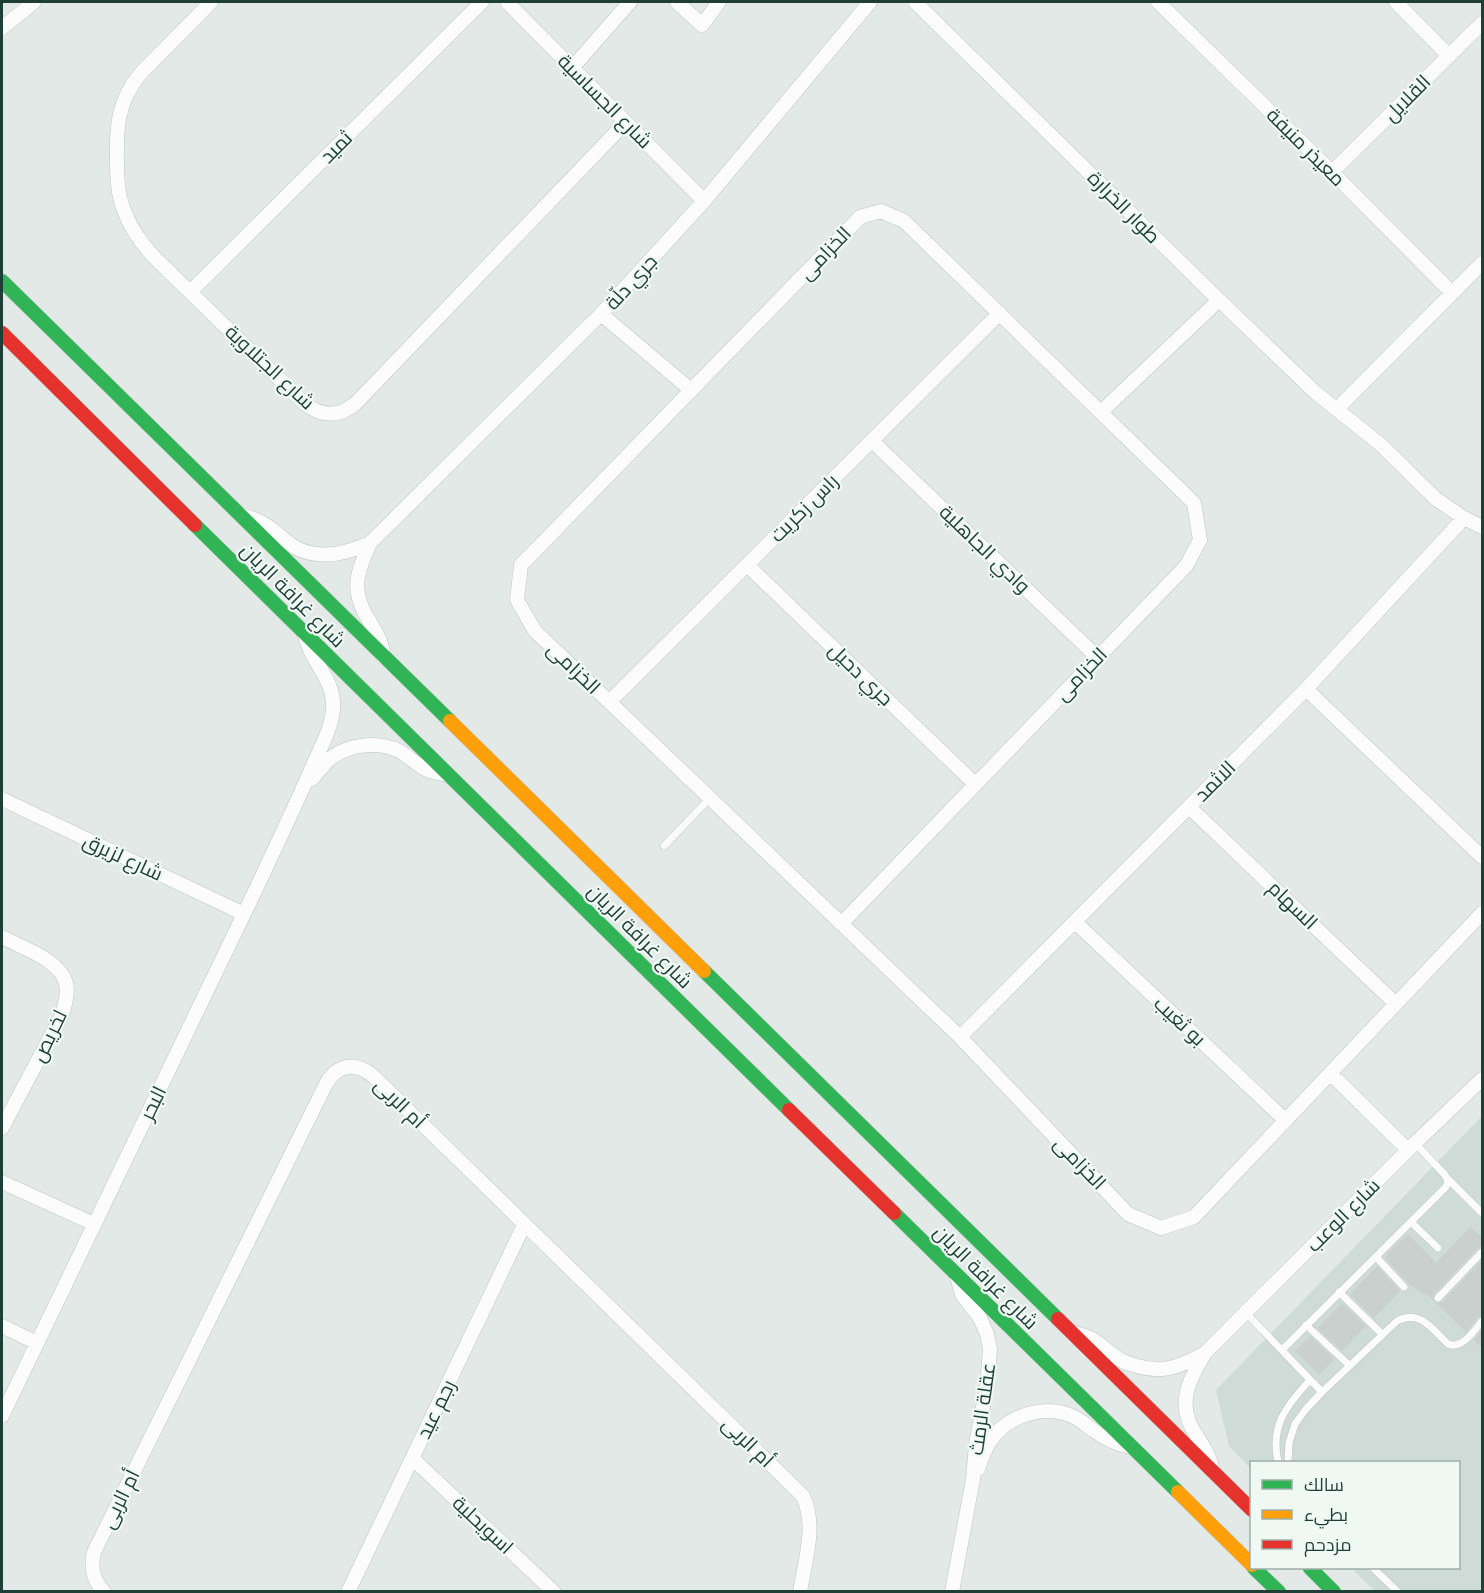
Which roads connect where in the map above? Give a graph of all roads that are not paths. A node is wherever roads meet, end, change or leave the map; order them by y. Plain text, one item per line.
1 (34, 2) edge
2 (211, 2) edge
3 (482, 2) edge
4 (507, 2) edge
5 (630, 2) edge
6 (677, 2) edge
7 (719, 2) edge
8 (870, 2) edge
9 (915, 2) edge
10 (1158, 2) edge
11 (1396, 2) edge
12 (1482, 23) edge
13 (2, 28) edge
14 (1449, 56) junction
15 (572, 68) junction
16 (626, 122) junction
17 (1332, 172) junction
18 (704, 201) junction
19 (1482, 264) edge
20 (2, 281) edge
21 (190, 292) junction
22 (1452, 293) junction
23 (1219, 300) junction
24 (601, 314) junction
25 (1000, 314) junction
26 (2, 333) edge
27 (691, 390) junction
28 (1337, 409) junction
29 (1101, 412) junction
30 (872, 441) junction
31 (239, 515) junction
32 (1464, 519) junction
33 (1482, 527) edge
34 (370, 543) junction
35 (747, 565) junction
36 (305, 634) junction
37 (383, 657) junction
38 (1098, 657) junction
39 (1306, 689) junction
40 (609, 702) junction
41 (449, 776) junction
42 (975, 784) junction
43 (303, 790) junction
44 (710, 798) junction
45 (2, 799) edge
46 (1189, 807) junction
47 (664, 846) dead end
48 (1482, 857) edge
49 (1482, 913) edge
50 (244, 914) junction
51 (1075, 922) junction
52 (840, 924) junction
53 (2, 937) edge
54 (1396, 1004) junction
55 (960, 1037) junction
56 (1330, 1073) junction
57 (1482, 1079) edge
58 (1286, 1120) junction
59 (2, 1128) edge
60 (1412, 1147) junction
61 (1447, 1178) junction
62 (2, 1182) edge
63 (1482, 1213) edge
64 (1411, 1222) junction
65 (94, 1224) junction
66 (524, 1226) junction
67 (1438, 1248) dead end
68 (1482, 1252) edge
69 (1376, 1257) junction
70 (957, 1276) junction
71 (1404, 1287) dead end
72 (1339, 1292) junction
73 (1438, 1298) dead end
74 (1246, 1313) junction
75 (1482, 1321) edge
76 (1306, 1325) junction
77 (2, 1326) edge
78 (1072, 1333) junction
79 (1382, 1334) junction
80 (37, 1343) junction
81 (1282, 1350) junction
82 (1205, 1353) junction
83 (1349, 1365) junction
84 (1310, 1380) junction
85 (1322, 1392) junction
86 (2, 1416) edge
87 (1130, 1448) junction
88 (412, 1458) junction
89 (1278, 1461) edge
90 (1288, 1461) edge
91 (1213, 1472) junction
92 (973, 1479) junction
93 (1250, 1509) edge
94 (1250, 1563) edge
95 (1256, 1569) edge
96 (1311, 1569) edge
97 (1374, 1569) edge
98 (104, 1592) edge
99 (348, 1592) edge
100 (554, 1592) edge
101 (800, 1592) edge
102 (952, 1592) edge
103 (1279, 1592) edge
104 (1334, 1592) edge
105 (1398, 1592) edge

1 - 13 street
2 - 21 street, شارع الجتلاوية
3 - 21 street, ثميد
4 - 15 street, شارع الجساسية
5 - 15 street
6 - 7 street
8 - 18 street, جري دلّة
9 - 23 street, طوار الخرارة
10 - 17 street, معيذر منيفة
11 - 14 street
12 - 14 street, القلايل
14 - 17 street, القلايل
15 - 16 street, شارع الجساسية
16 - 18 street, شارع الجساسية
16 - 21 street, شارع الجتلاوية
17 - 22 street, معيذر منيفة
18 - 24 street, جري دلّة
19 - 22 street
20 - 31 main road, شارع غرافة الريان
22 - 28 street
23 - 28 street, طوار الخرارة
23 - 29 street
24 - 27 street
24 - 34 street, جري دلّة
25 - 27 street, الخزامى
25 - 29 street, الخزامى
25 - 30 street, راس زكريت
26 - 36 main road, شارع غرافة الريان
27 - 40 street, الخزامى
28 - 32 street, طوار الخرارة
29 - 38 street, الخزامى
30 - 35 street, راس زكريت
30 - 38 street, وادي الجاهلية
31 - 34 street, جري دلّة
31 - 37 main road, شارع غرافة الريان
32 - 33 street, طوار الخرارة
32 - 39 street, الاثمد
34 - 37 street, جري دلّة
35 - 40 street, راس زكريت
35 - 42 street, جري دحيل
36 - 41 main road, شارع غرافة الريان
36 - 43 street, البحر
37 - 78 main road, شارع غرافة الريان
38 - 42 street, الخزامى
39 - 46 street, الاثمد
39 - 48 street
40 - 44 street, الخزامى
41 - 43 street, البحر
41 - 70 main road, شارع غرافة الريان
42 - 52 street, الخزامى
43 - 50 street, البحر
44 - 47 lane
44 - 52 street, الخزامى
45 - 50 street, شارع لزيرق
46 - 51 street, الاثمد
46 - 54 street, السهام
49 - 54 street, الخزامى
50 - 65 street, البحر
51 - 55 street, الاثمد
51 - 58 street, بو ثغيب
52 - 55 street, الخزامى
53 - 59 street, لخريص
54 - 56 street, الخزامى
55 - 58 street, الخزامى
56 - 58 street, الخزامى
56 - 60 street
57 - 60 street, شارع الوعب
60 - 61 lane
60 - 74 street, شارع الوعب
61 - 63 lane
61 - 64 lane
62 - 65 street
64 - 67 lane
64 - 69 lane
65 - 80 street, البحر
66 - 88 street, رجم عيد
66 - 98 street, أم الربى
66 - 101 street, أم الربى
68 - 73 lane
69 - 71 lane
69 - 72 lane
70 - 87 main road, شارع غرافة الريان
70 - 92 street, عقلة الرمث
72 - 76 lane
72 - 79 lane
74 - 81 lane
74 - 82 street, شارع الوعب
75 - 79 lane
76 - 81 lane
76 - 83 lane
77 - 80 street
78 - 82 street, شارع الوعب
78 - 91 main road, شارع غرافة الريان
79 - 83 lane
80 - 86 street, البحر
81 - 84 lane
82 - 91 street, شارع الوعب
83 - 85 lane
84 - 85 lane
84 - 89 lane
85 - 90 lane
87 - 92 street, عقلة الرمث
87 - 94 main road, شارع غرافة الريان
88 - 99 street, رجم عيد
88 - 100 street, اسويحلية
91 - 93 main road, شارع غرافة الريان
92 - 102 street, عقلة الرمث
95 - 103 main road, شارع غرافة الريان
96 - 104 main road
97 - 105 lane

